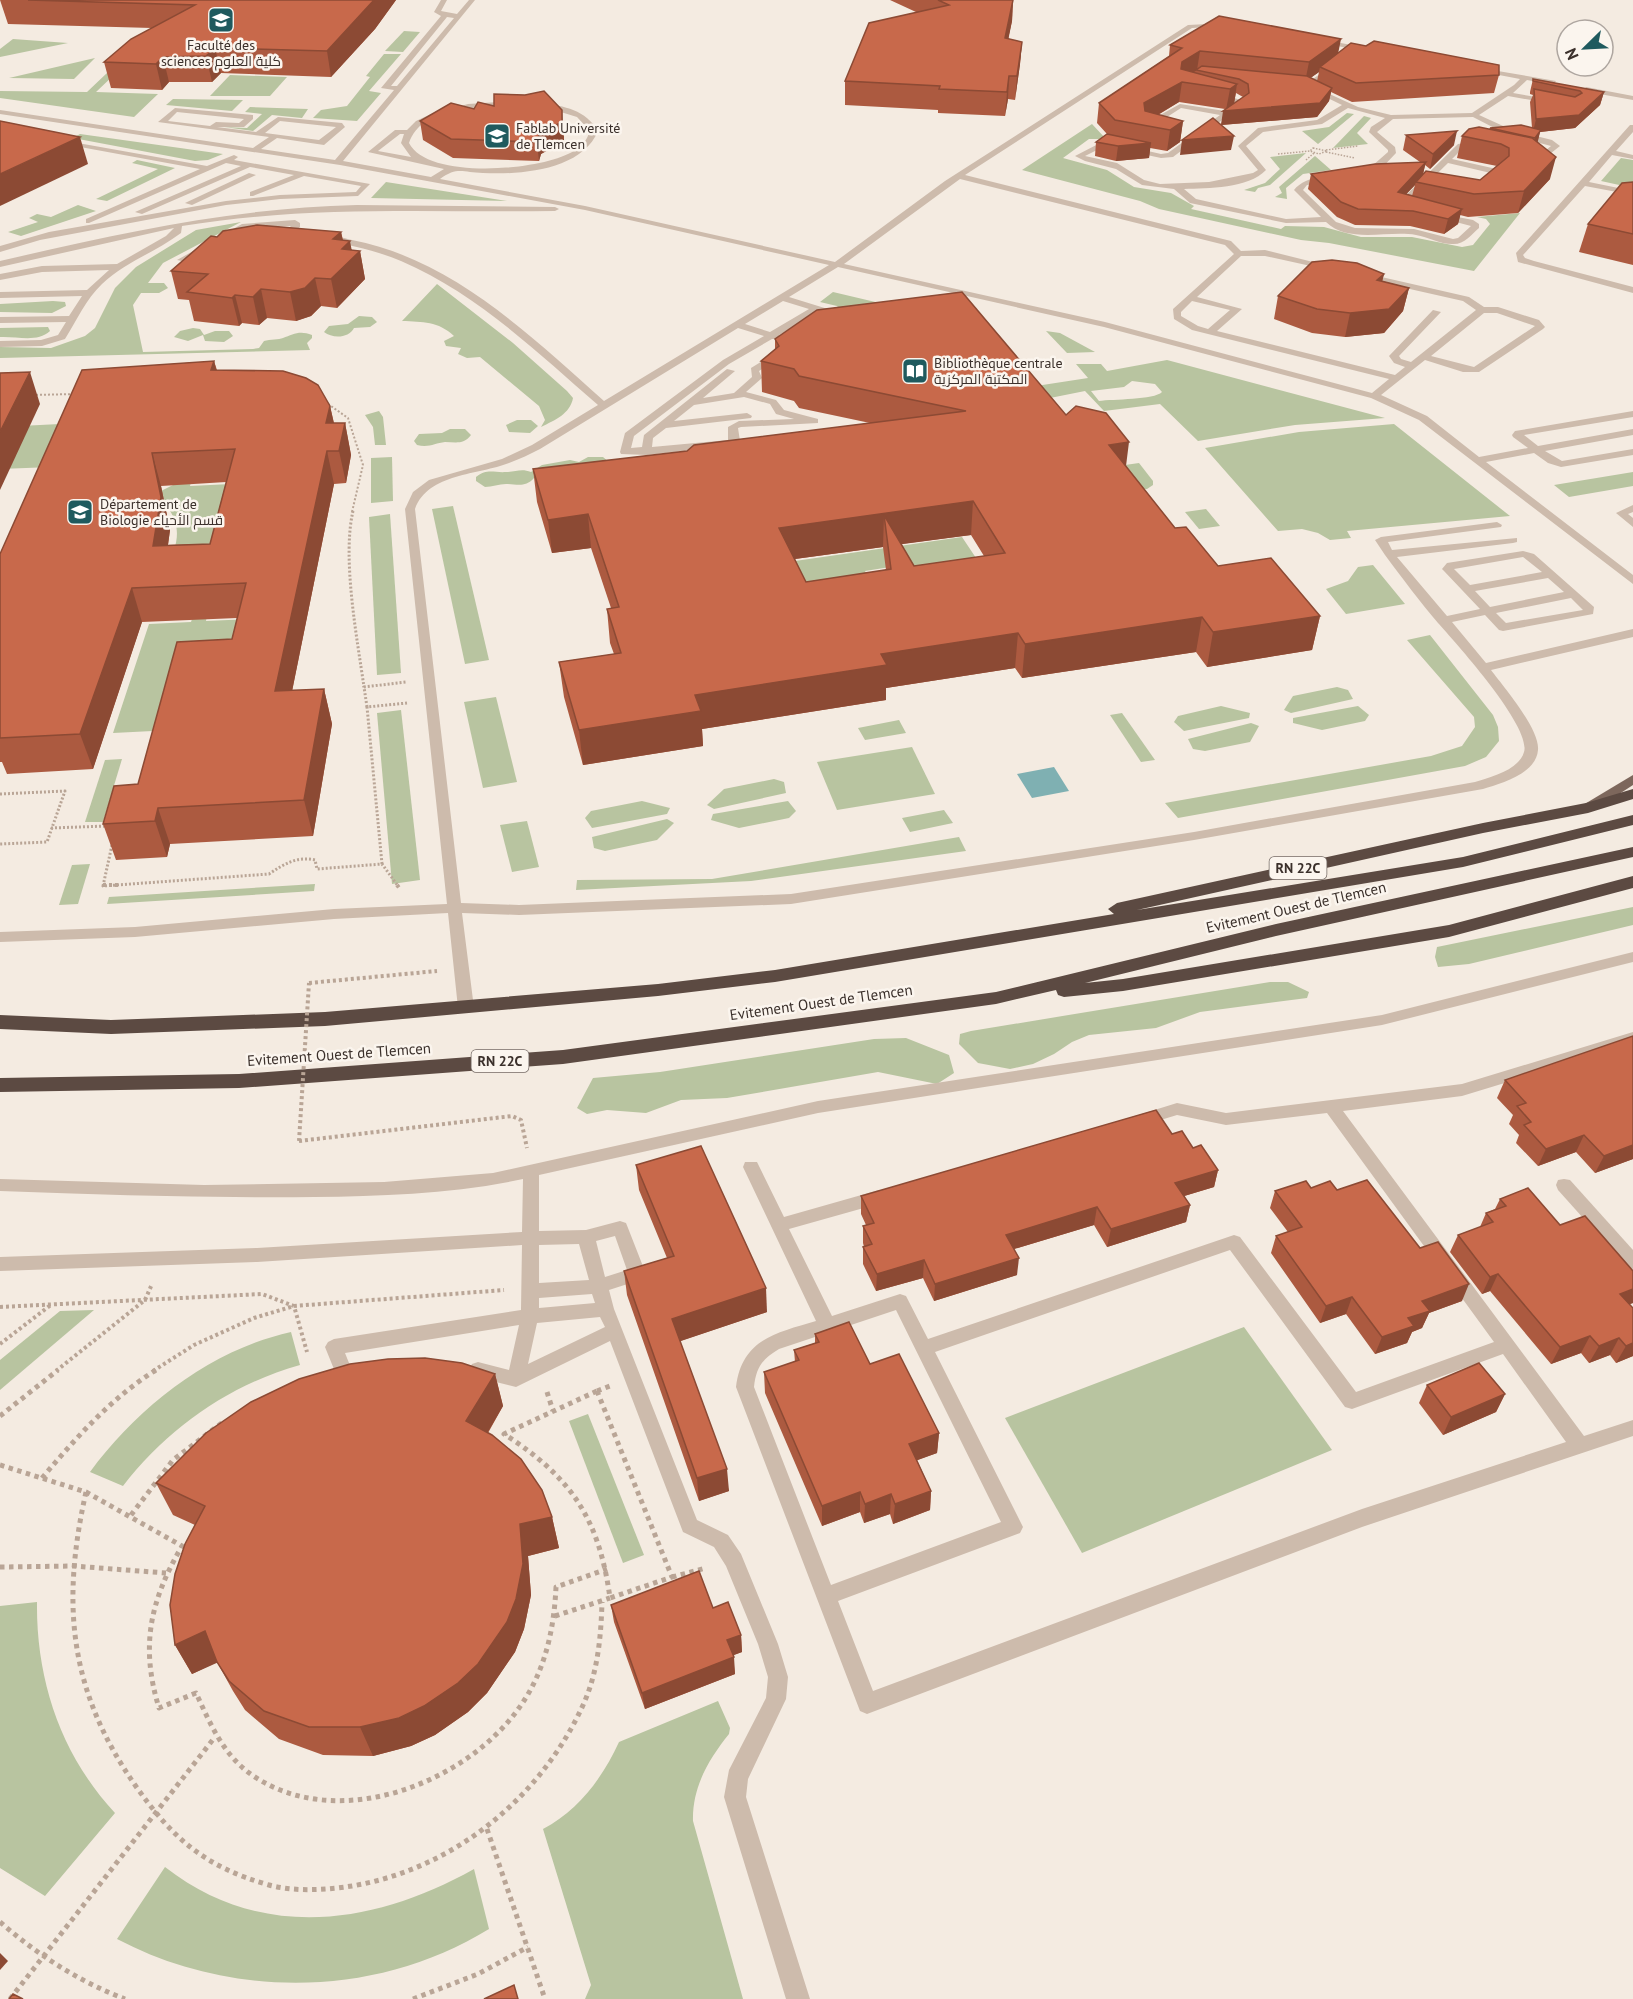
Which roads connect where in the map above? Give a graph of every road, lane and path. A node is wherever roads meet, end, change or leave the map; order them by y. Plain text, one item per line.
1 (444, 0) edge
2 (472, 0) edge
3 (445, 15) junction
4 (460, 16) junction
5 (1238, 26) edge
6 (1307, 39) edge
7 (1376, 51) edge
8 (1341, 61) edge
9 (1468, 68) edge
10 (1525, 78) junction
11 (1296, 84) edge
12 (1557, 84) edge
13 (1307, 86) junction
14 (401, 88) junction
15 (1579, 88) edge
16 (1212, 93) edge
17 (1507, 94) junction
18 (1633, 98) edge
19 (1561, 104) edge
20 (1347, 105) junction
21 (0, 112) edge
22 (1228, 114) junction
23 (1474, 116) junction
24 (1391, 117) junction
25 (268, 127) junction
26 (1633, 127) edge
27 (212, 128) junction
28 (409, 132) junction
29 (1154, 132) edge
30 (332, 133) junction
31 (258, 134) junction
32 (276, 136) junction
33 (1181, 138) edge
34 (1191, 140) junction
35 (56, 141) edge
36 (1482, 147) edge
37 (254, 149) junction
38 (1310, 151) junction
39 (1610, 152) junction
40 (1521, 155) edge
41 (1251, 157) junction
42 (1633, 157) edge
43 (226, 161) junction
44 (1448, 161) junction
45 (337, 163) junction
46 (433, 164) junction
47 (249, 165) junction
48 (268, 168) junction
49 (452, 168) junction
50 (211, 169) junction
51 (284, 171) junction
52 (302, 174) junction
53 (959, 176) junction
54 (1354, 176) edge
55 (322, 177) junction
56 (1338, 178) edge
57 (434, 179) junction
58 (342, 181) junction
59 (1583, 183) junction
60 (1177, 187) junction
61 (1419, 188) junction
62 (1483, 189) edge
63 (1430, 190) edge
64 (1633, 193) edge
65 (306, 195) junction
66 (272, 197) junction
67 (237, 201) junction
68 (201, 207) junction
69 (585, 208) junction
70 (1410, 209) edge
71 (291, 210) junction
72 (164, 214) junction
73 (1432, 214) edge
74 (1328, 219) junction
75 (272, 224) junction
76 (108, 225) junction
77 (178, 225) junction
78 (231, 233) junction
79 (258, 233) junction
80 (293, 233) junction
81 (319, 236) edge
82 (41, 238) junction
83 (1228, 243) junction
84 (20, 244) junction
85 (0, 249) edge
86 (233, 249) junction
87 (10, 252) junction
88 (1265, 253) junction
89 (1239, 254) junction
90 (32, 256) junction
91 (0, 263) edge
92 (839, 263) junction
93 (119, 267) junction
94 (1343, 271) edge
95 (1354, 273) edge
96 (0, 278) edge
97 (1633, 290) edge
98 (90, 293) junction
99 (0, 295) edge
100 (1191, 297) junction
101 (782, 298) junction
102 (816, 309) junction
103 (1482, 310) junction
104 (828, 312) junction
105 (1436, 312) dead end
106 (72, 319) junction
107 (0, 320) edge
108 (737, 325) junction
109 (1214, 329) junction
110 (838, 331) edge
111 (771, 335) junction
112 (795, 337) edge
113 (0, 344) edge
114 (785, 344) junction
115 (1425, 357) junction
116 (1413, 366) junction
117 (754, 370) junction
118 (1397, 378) junction
119 (82, 394) edge
120 (741, 395) junction
121 (24, 396) edge
122 (1374, 396) junction
123 (714, 399) junction
124 (326, 402) edge
125 (692, 402) junction
126 (604, 406) junction
127 (777, 408) junction
128 (1633, 414) edge
129 (675, 415) junction
130 (663, 425) junction
131 (1633, 432) edge
132 (648, 443) junction
133 (1535, 449) junction
134 (1633, 452) edge
135 (1477, 460) junction
136 (1633, 508) edge
137 (1633, 524) edge
138 (1497, 525) dead end
139 (1513, 540) dead end
140 (1390, 554) junction
141 (1550, 574) junction
142 (1633, 581) edge
143 (1467, 589) junction
144 (1573, 594) junction
145 (1487, 611) junction
146 (1442, 620) junction
147 (1633, 633) edge
148 (1482, 668) junction
149 (430, 679) junction
150 (364, 687) junction
151 (432, 701) junction
152 (367, 707) junction
153 (1633, 779) edge
154 (0, 794) edge
155 (1633, 794) edge
156 (1588, 808) junction
157 (1633, 820) edge
158 (116, 826) edge
159 (51, 828) junction
160 (114, 836) edge
161 (0, 844) edge
162 (1633, 852) edge
163 (382, 864) junction
164 (1633, 882) edge
165 (454, 908) junction
166 (408, 910) junction
167 (0, 938) edge
168 (963, 945) junction
169 (1633, 957) edge
170 (416, 973) dead end
171 (996, 998) junction
172 (466, 1008) junction
173 (0, 1022) edge
174 (1633, 1038) edge
175 (0, 1085) edge
176 (1332, 1108) junction
177 (1120, 1126) edge
178 (751, 1167) dead end
179 (531, 1173) junction
180 (0, 1185) edge
181 (1564, 1185) dead end
182 (894, 1192) edge
183 (781, 1225) junction
184 (529, 1238) junction
185 (586, 1238) junction
186 (164, 1258) junction
187 (1633, 1262) edge
188 (0, 1264) edge
189 (598, 1286) junction
190 (530, 1291) junction
191 (145, 1300) junction
192 (52, 1304) junction
193 (0, 1306) edge
194 (294, 1306) junction
195 (604, 1309) junction
196 (530, 1316) junction
197 (827, 1325) junction
198 (615, 1330) junction
199 (0, 1344) edge
200 (1507, 1345) junction
201 (924, 1348) junction
202 (309, 1360) dead end
203 (463, 1367) edge
204 (367, 1378) edge
205 (516, 1379) junction
206 (0, 1416) edge
207 (228, 1419) edge
208 (1633, 1428) edge
209 (1581, 1447) junction
210 (0, 1466) edge
211 (42, 1478) junction
212 (86, 1492) junction
213 (131, 1515) junction
214 (73, 1566) junction
215 (0, 1567) edge
216 (607, 1569) junction
217 (166, 1573) junction
218 (826, 1596) junction
219 (610, 1598) junction
220 (602, 1602) junction
221 (555, 1616) junction
222 (215, 1737) junction
223 (154, 1814) junction
224 (487, 1829) junction
225 (0, 1922) edge
226 (528, 1947) junction
227 (44, 1957) junction
228 (10, 1999) edge
229 (125, 1999) edge
230 (413, 1999) edge
231 (545, 1999) edge
232 (798, 1999) edge

1 - 3 street
2 - 4 street
3 - 4 street
3 - 14 street
4 - 14 street
5 - 53 street
6 - 7 street
8 - 13 street
9 - 10 street
10 - 12 street
10 - 17 street
11 - 13 street
13 - 20 street
14 - 45 street
15 - 18 street
16 - 22 street
17 - 19 street
17 - 23 street
20 - 24 street
20 - 41 street
21 - 37 street
22 - 29 street
22 - 34 street
23 - 24 street
23 - 40 street
24 - 54 street
25 - 30 street
25 - 30 street
25 - 31 street
26 - 39 street
27 - 27 street
27 - 31 street
28 - 46 street
28 - 46 street
28 - 49 street
30 - 32 street
31 - 32 street
32 - 37 street
33 - 34 street
34 - 60 street
35 - 50 street
36 - 44 street
37 - 43 street
37 - 45 street
38 - 38 path
38 - 41 path
39 - 42 street
39 - 59 street
41 - 60 street
43 - 47 street
43 - 50 street
44 - 61 street
44 - 62 street
45 - 57 street
46 - 49 street
47 - 48 street
47 - 76 street
48 - 51 street
48 - 72 street
49 - 57 street
50 - 82 street
51 - 52 street
51 - 68 street
52 - 55 street
52 - 67 street
53 - 83 street
53 - 92 street
55 - 58 street
55 - 66 street
56 - 74 street
57 - 69 street
58 - 65 street
58 - 65 street
59 - 64 street
59 - 97 street
60 - 74 street
61 - 63 street
61 - 70 street
65 - 66 street
66 - 67 street
67 - 68 street
68 - 72 street
69 - 71 street
69 - 92 street
71 - 75 street
71 - 77 street
72 - 76 street
73 - 74 street
75 - 78 street
75 - 79 street
75 - 80 street
76 - 82 street
77 - 90 street
77 - 93 street
78 - 79 street
78 - 86 street
79 - 80 street
79 - 86 street
80 - 86 street
81 - 126 street
82 - 84 street
83 - 88 street
83 - 89 street
84 - 85 street
84 - 87 street
85 - 87 street
87 - 90 street
87 - 91 street
88 - 89 street
88 - 94 street
89 - 100 street
90 - 91 street
92 - 101 street
92 - 122 street
93 - 96 street
93 - 98 street
95 - 103 street
98 - 99 street
98 - 106 street
100 - 109 street
100 - 109 street
101 - 102 street
101 - 108 street
102 - 104 street
102 - 111 street
103 - 115 street
103 - 115 street
104 - 110 street
104 - 114 street
105 - 116 street
106 - 107 street
106 - 113 street
108 - 111 street
108 - 126 street
109 - 118 street
111 - 114 street
111 - 132 street
112 - 114 street
114 - 117 street
114 - 125 street
115 - 116 street
116 - 118 street
117 - 120 street
117 - 123 street
118 - 122 street
119 - 121 path
120 - 123 street
120 - 127 street
122 - 135 street
123 - 125 street
124 - 150 path
125 - 129 street
126 - 149 street
127 - 129 street
127 - 130 street
127 - 132 street
128 - 133 street
129 - 130 street
130 - 132 street
131 - 133 street
133 - 134 street
133 - 135 street
135 - 142 street
136 - 137 street
138 - 140 street
139 - 140 street
140 - 146 street
141 - 143 street
141 - 143 street
141 - 144 street
143 - 145 street
144 - 145 street
144 - 145 street
145 - 146 street
146 - 148 street
147 - 148 street
148 - 165 street
149 - 150 path
149 - 151 street
150 - 152 path
151 - 152 path
151 - 165 street
152 - 163 path
153 - 156 main road
154 - 159 path
155 - 156 highway, RN 22C
156 - 168 highway, RN 22C
157 - 168 highway, Evitement Ouest de Tlemcen / RN 22C
158 - 159 path
159 - 161 path
160 - 163 path
162 - 171 highway, Evitement Ouest de Tlemcen / RN 22C
163 - 166 path
164 - 171 highway, RN 22C
165 - 166 street
165 - 172 street
166 - 167 street
168 - 172 highway, Evitement Ouest de Tlemcen / RN 22C
169 - 179 street
170 - 179 path, bridge
171 - 175 highway, Evitement Ouest de Tlemcen / RN 22C
172 - 173 highway, Evitement Ouest de Tlemcen / RN 22C
174 - 176 street
176 - 177 street
176 - 200 street
178 - 183 street
179 - 180 street
179 - 184 street
181 - 187 street
182 - 183 street
183 - 197 street
184 - 185 street
184 - 186 street
184 - 190 street
185 - 189 street
185 - 189 street
186 - 188 street
186 - 191 path
189 - 190 street
189 - 195 street
190 - 194 path
190 - 196 street
191 - 192 path
191 - 194 path
191 - 206 path
192 - 193 path
192 - 199 path
194 - 202 path
194 - 211 path
195 - 196 street
195 - 198 street
196 - 204 street
196 - 205 street
197 - 201 street
197 - 218 street
198 - 205 street
198 - 232 street
200 - 201 street
200 - 209 street
201 - 218 street
203 - 205 street
207 - 213 path
208 - 209 street
209 - 218 street
210 - 211 path
211 - 212 path
212 - 213 path
212 - 214 path
213 - 217 path
214 - 215 path
214 - 217 path
214 - 223 path
216 - 219 path
216 - 219 path
216 - 221 path
217 - 222 path
219 - 220 path
220 - 221 path
220 - 224 path
221 - 222 path
222 - 223 path
223 - 224 path
223 - 227 path
224 - 226 path
225 - 227 path
226 - 230 path
226 - 231 path
227 - 228 path
227 - 229 path

